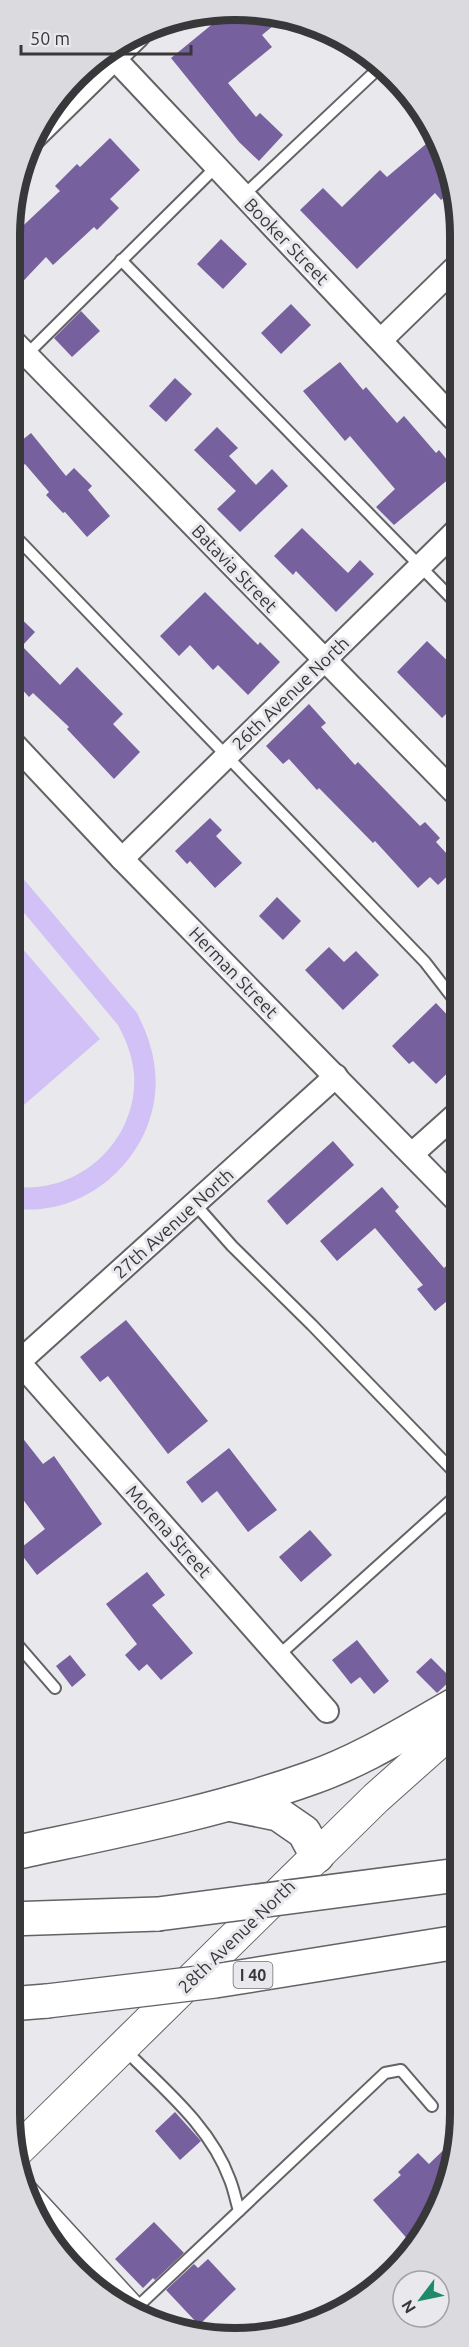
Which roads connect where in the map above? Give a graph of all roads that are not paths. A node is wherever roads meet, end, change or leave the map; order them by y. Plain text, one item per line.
1 (114, 57) edge
2 (95, 71) edge
3 (375, 72) edge
4 (60, 110) edge
5 (217, 166) junction
6 (244, 195) junction
7 (122, 260) junction
8 (450, 273) edge
9 (381, 339) junction
10 (20, 350) edge
11 (20, 358) edge
12 (450, 414) edge
13 (450, 537) edge
14 (20, 542) edge
15 (420, 566) junction
16 (450, 597) edge
17 (325, 659) junction
18 (20, 751) edge
19 (227, 755) junction
20 (450, 788) edge
21 (122, 858) junction
22 (450, 994) edge
23 (336, 1076) junction
24 (450, 1120) edge
25 (412, 1154) junction
26 (450, 1194) edge
27 (195, 1204) junction
28 (20, 1355) edge
29 (20, 1369) edge
30 (450, 1468) edge
31 (450, 1501) edge
32 (20, 1648) edge
33 (279, 1655) junction
34 (55, 1688) dead end
35 (450, 1707) edge
36 (327, 1711) dead end
37 (450, 1732) edge
38 (227, 1803) junction
39 (20, 1852) edge
40 (317, 1856) junction
41 (450, 1876) edge
42 (20, 1919) edge
43 (450, 1943) edge
44 (20, 2003) edge
45 (123, 2047) junction
46 (432, 2106) dead end
47 (22, 2146) edge
48 (239, 2211) junction
49 (46, 2215) edge
50 (117, 2292) edge
51 (142, 2307) edge

1 - 5 street, Booker Street
2 - 4 street
3 - 6 lane
5 - 6 street, Booker Street
5 - 7 lane
6 - 9 street, Booker Street
7 - 10 lane
7 - 15 lane
8 - 9 street
9 - 12 street, Booker Street
11 - 17 street, Batavia Street
13 - 15 street, 26th Avenue North
14 - 19 lane
15 - 16 lane
15 - 17 street, 26th Avenue North
17 - 19 street, 26th Avenue North
17 - 20 street, Batavia Street
18 - 21 street, Herman Street
19 - 21 street, 26th Avenue North
19 - 22 lane
21 - 23 street, Herman Street
23 - 25 street, Herman Street
23 - 27 street, 27th Avenue North
24 - 25 street
25 - 26 street, Herman Street
27 - 28 street, 27th Avenue North
27 - 30 lane
29 - 33 street, Morena Street
31 - 33 lane
32 - 34 lane
33 - 36 street, Morena Street
35 - 38 highway
37 - 40 main road, 28th Avenue North
38 - 39 highway
38 - 40 highway
40 - 45 main road, 28th Avenue North
41 - 42 highway, bridge
43 - 44 highway, I 40, bridge
45 - 47 main road, 28th Avenue North
45 - 48 lane
46 - 48 lane
48 - 51 lane
49 - 50 street

